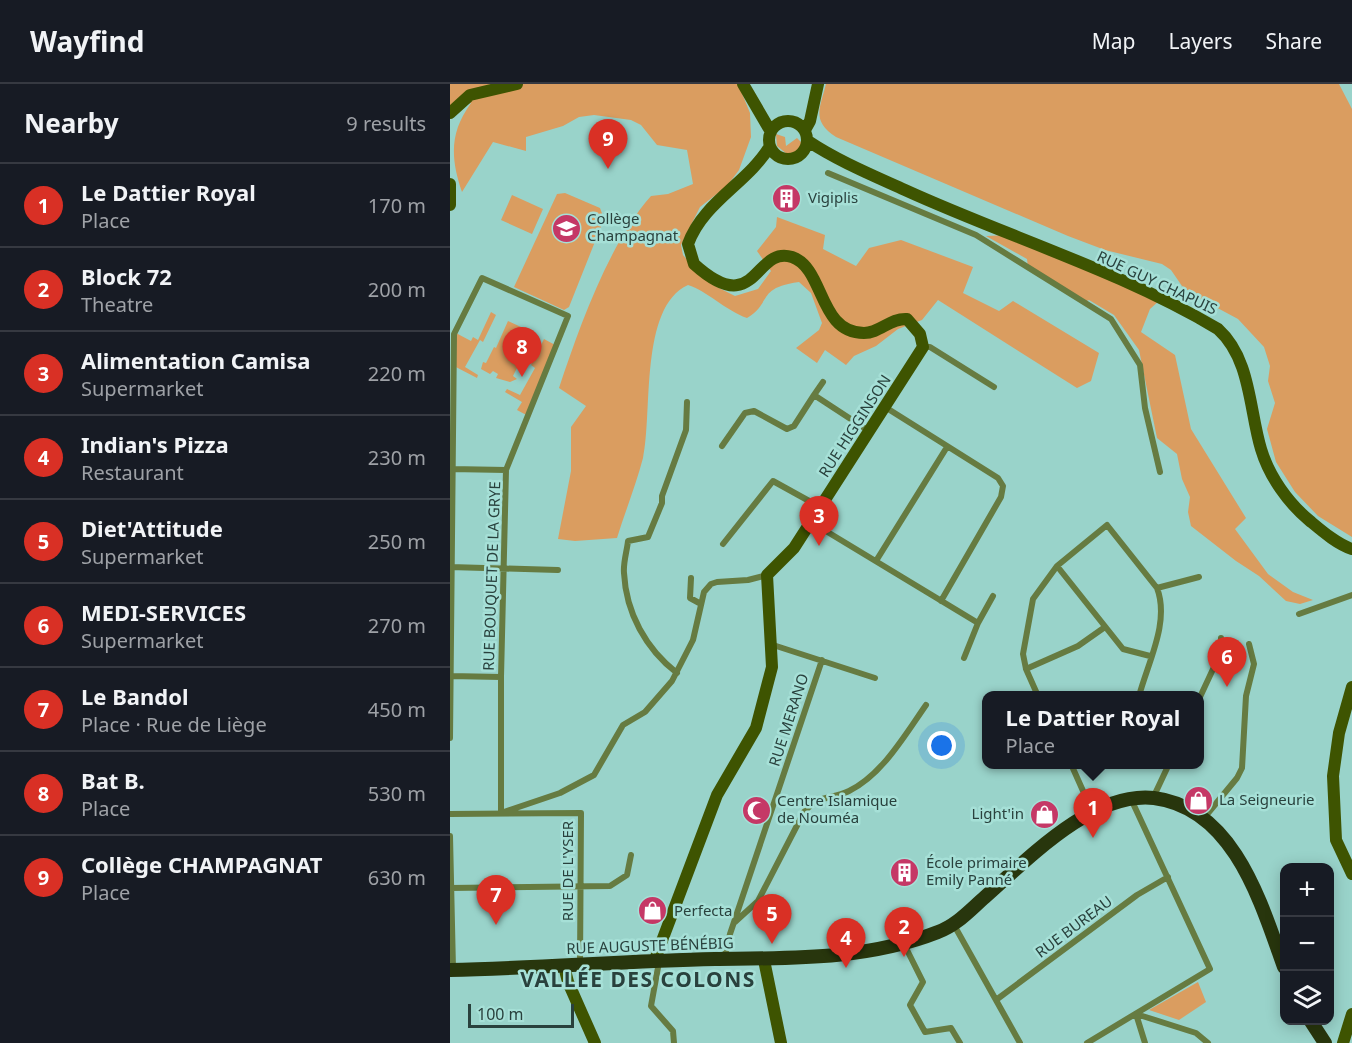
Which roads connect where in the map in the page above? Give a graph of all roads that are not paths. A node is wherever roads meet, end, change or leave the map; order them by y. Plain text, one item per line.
1 (517, 84) edge
2 (745, 87) edge
3 (817, 89) edge
4 (450, 113) edge
5 (788, 122) junction
6 (771, 132) junction
7 (806, 136) junction
8 (770, 146) junction
9 (802, 153) junction
10 (779, 157) junction
11 (835, 158) junction
12 (750, 171) junction
13 (828, 173) dead end
14 (450, 184) edge
15 (928, 201) junction
16 (450, 205) edge
17 (924, 213) junction
18 (923, 347) junction
19 (823, 382) dead end
20 (994, 387) dead end
21 (814, 395) junction
22 (687, 402) dead end
23 (885, 406) junction
24 (869, 431) junction
25 (722, 446) dead end
26 (947, 447) junction
27 (451, 469) edge
28 (506, 470) junction
29 (1160, 472) dead end
30 (820, 507) junction
31 (811, 522) junction
32 (723, 544) dead end
33 (1352, 549) edge
34 (876, 561) junction
35 (1057, 566) junction
36 (451, 567) edge
37 (504, 569) junction
38 (558, 570) dead end
39 (767, 574) junction
40 (1199, 577) dead end
41 (691, 579) dead end
42 (1156, 588) junction
43 (1352, 595) edge
44 (993, 596) dead end
45 (941, 601) junction
46 (701, 603) junction
47 (1299, 614) dead end
48 (978, 623) junction
49 (1105, 627) junction
50 (1221, 638) dead end
51 (771, 644) junction
52 (1249, 644) dead end
53 (1150, 656) junction
54 (964, 658) dead end
55 (822, 660) junction
56 (1026, 669) junction
57 (677, 673) junction
58 (450, 676) edge
59 (501, 677) junction
60 (875, 678) dead end
61 (1352, 687) edge
62 (1036, 691) edge
63 (1140, 691) edge
64 (1203, 691) edge
65 (926, 705) dead end
66 (450, 738) edge
67 (1073, 769) edge
68 (1166, 769) edge
69 (1153, 798) junction
70 (1131, 799) junction
71 (1092, 811) junction
72 (501, 813) junction
73 (450, 814) edge
74 (1203, 818) junction
75 (450, 836) edge
76 (631, 855) dead end
77 (1352, 874) edge
78 (1168, 877) junction
79 (580, 886) junction
80 (451, 888) edge
81 (735, 922) junction
82 (954, 925) junction
83 (903, 942) junction
84 (1280, 957) edge
85 (724, 959) junction
86 (764, 960) junction
87 (656, 962) junction
88 (580, 965) junction
89 (564, 966) junction
90 (452, 970) edge
91 (996, 1000) junction
92 (1136, 1014) junction
93 (1352, 1014) edge
94 (1313, 1025) edge
95 (595, 1043) edge
96 (674, 1043) edge
97 (781, 1043) edge
98 (960, 1043) edge
99 (1020, 1043) edge
100 (1087, 1043) edge
101 (1145, 1043) edge
102 (1208, 1043) edge
103 (1325, 1043) edge
104 (1343, 1043) edge

1 - 4 street
2 - 5 street
2 - 6 street
3 - 5 street
3 - 7 street
5 - 6 street
5 - 7 street
6 - 8 street
7 - 9 street
7 - 11 street, RUE GUY CHAPUIS
8 - 10 street
8 - 12 street
9 - 10 street
9 - 11 street, RUE GUY CHAPUIS
10 - 12 street
11 - 15 street, RUE GUY CHAPUIS
12 - 18 street
13 - 17 street
14 - 16 street
15 - 17 street
15 - 33 street, RUE GUY CHAPUIS
17 - 29 street
18 - 20 street
18 - 23 street, RUE HIGGINSON
19 - 21 street
21 - 24 street
21 - 25 street
22 - 57 street
23 - 24 street, RUE HIGGINSON
23 - 26 street
24 - 30 street, RUE HIGGINSON
26 - 34 street
26 - 45 street
27 - 28 street
27 - 28 street, RUE BOUQUET DE LA GRYE
27 - 36 street
28 - 37 street, RUE BOUQUET DE LA GRYE
30 - 31 street, RUE HIGGINSON
30 - 32 street
31 - 34 street
31 - 39 street, RUE HIGGINSON
34 - 45 street
35 - 42 street
35 - 49 street
35 - 56 street
36 - 37 street
36 - 58 street
37 - 38 street
37 - 59 street, RUE BOUQUET DE LA GRYE
39 - 46 street
39 - 51 street
40 - 42 street
41 - 46 street
42 - 53 street
43 - 47 street
44 - 48 street
45 - 48 street
46 - 57 street
48 - 54 street
49 - 53 street
49 - 56 street
50 - 64 street
51 - 55 street, RUE MERANO
51 - 87 street
52 - 74 street
53 - 63 street
55 - 60 street, RUE MERANO
55 - 81 street, RUE MERANO
56 - 62 street
57 - 72 street
58 - 59 street
58 - 66 street
59 - 72 street, RUE BOUQUET DE LA GRYE
61 - 77 street
65 - 81 street
67 - 71 street
68 - 69 street
69 - 70 main road, RUE AUGUSTE BÉNÉBIG
69 - 74 main road, RUE AUGUSTE BÉNÉBIG
70 - 71 main road, RUE AUGUSTE BÉNÉBIG
70 - 78 street
71 - 82 main road, RUE AUGUSTE BÉNÉBIG
72 - 73 street
72 - 79 street, RUE DE L'YSER
74 - 84 main road, RUE AUGUSTE BÉNÉBIG
75 - 80 street
76 - 79 street
78 - 91 street, RUE BUREAU
78 - 92 street
79 - 80 street
79 - 88 street, RUE DE L'YSER
80 - 90 street
81 - 85 street, RUE MERANO
82 - 83 main road, RUE AUGUSTE BÉNÉBIG
82 - 91 street
83 - 86 main road, RUE AUGUSTE BÉNÉBIG
83 - 98 street
85 - 86 main road, RUE AUGUSTE BÉNÉBIG
85 - 87 main road, RUE AUGUSTE BÉNÉBIG
86 - 97 street
87 - 88 main road, RUE AUGUSTE BÉNÉBIG
87 - 96 street
88 - 89 main road, RUE AUGUSTE BÉNÉBIG
89 - 90 main road, RUE AUGUSTE BÉNÉBIG
89 - 95 street
91 - 99 street
92 - 100 street
92 - 101 street
92 - 102 street
93 - 104 street
94 - 103 main road

